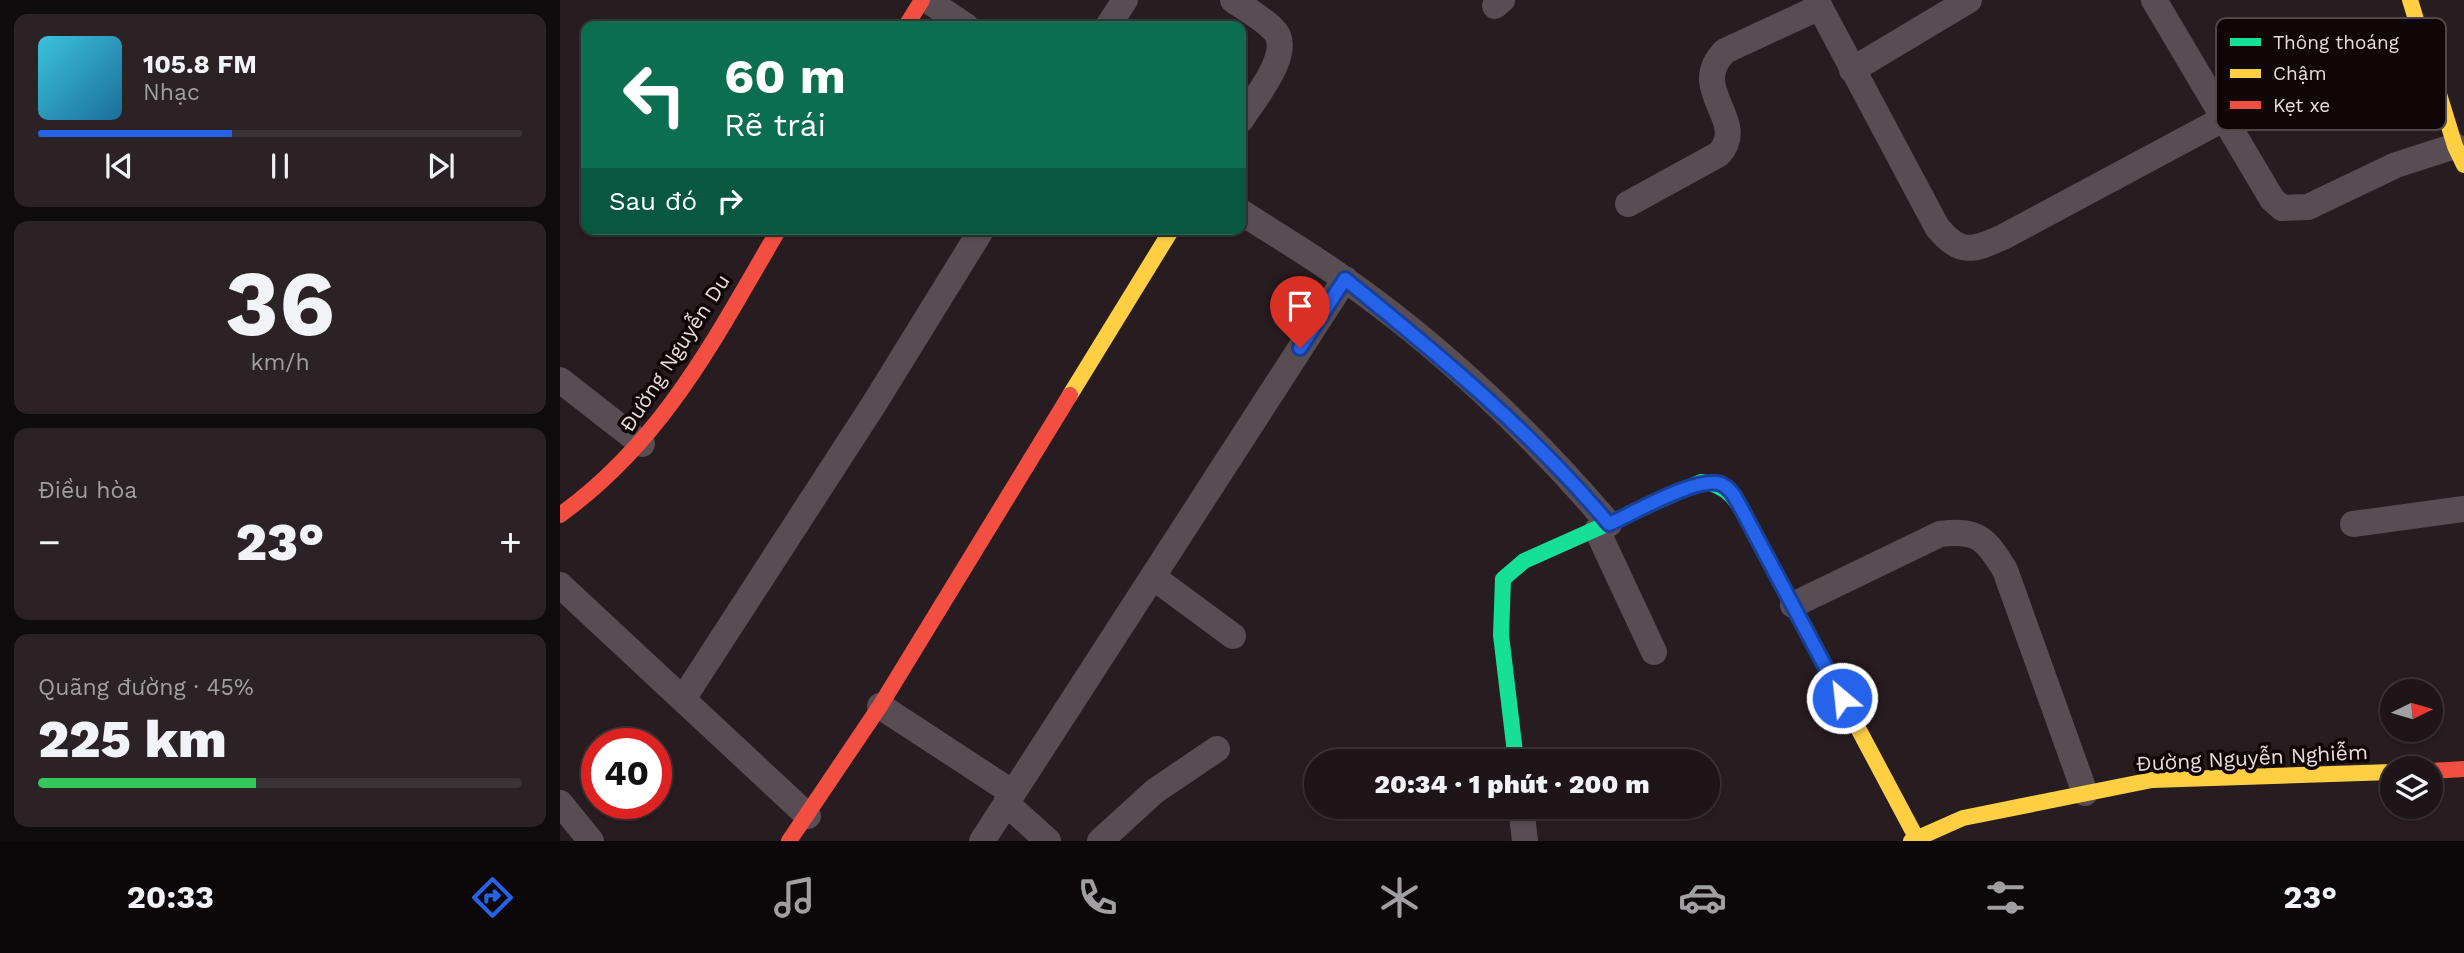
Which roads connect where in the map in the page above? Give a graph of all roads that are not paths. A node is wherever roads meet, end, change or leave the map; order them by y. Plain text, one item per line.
1 (925, 0) edge
2 (1125, 0) edge
3 (1233, 0) edge
4 (1969, 0) edge
5 (2154, 0) edge
6 (2410, 0) edge
7 (1818, 4) edge
8 (2416, 18) edge
9 (910, 21) edge
10 (958, 21) edge
11 (1111, 21) edge
12 (1852, 70) junction
13 (2216, 103) edge
14 (1246, 112) edge
15 (2446, 115) edge
16 (2216, 123) edge
17 (2232, 130) edge
18 (2459, 156) edge
19 (1628, 204) dead end
20 (1246, 215) edge
21 (775, 235) edge
22 (978, 235) edge
23 (1168, 235) edge
24 (1345, 279) junction
25 (560, 380) edge
26 (642, 444) junction
27 (2464, 509) edge
28 (560, 515) edge
29 (2353, 524) dead end
30 (1603, 527) junction
31 (1153, 577) junction
32 (560, 585) edge
33 (1793, 604) junction
34 (1233, 636) dead end
35 (1654, 652) dead end
36 (682, 699) junction
37 (880, 706) junction
38 (1217, 749) dead end
39 (1515, 749) edge
40 (2464, 769) edge
41 (2443, 770) edge
42 (2380, 772) edge
43 (2085, 793) junction
44 (1009, 798) junction
45 (560, 803) edge
46 (808, 816) junction
47 (1522, 819) edge
48 (1914, 840) edge
49 (592, 841) edge
50 (789, 841) edge
51 (982, 841) edge
52 (1048, 841) edge
53 (1100, 841) edge
54 (1525, 841) edge

1 - 9 street
1 - 10 street
2 - 11 street
3 - 14 street
4 - 12 street
5 - 13 street
6 - 8 street
7 - 12 street
7 - 19 street
12 - 16 street
15 - 18 street
17 - 18 street
20 - 24 street
21 - 26 street, Đường Nguyễn Du
22 - 36 street
23 - 37 street
24 - 30 street
24 - 31 street
25 - 26 street
26 - 28 street, Đường Nguyễn Du
27 - 29 street
30 - 33 street
30 - 35 street
30 - 39 street
31 - 34 street
31 - 44 street
32 - 36 street
33 - 43 street
33 - 48 street
36 - 46 street
37 - 44 street
37 - 46 street
38 - 53 street
40 - 41 street
42 - 43 street, Đường Nguyễn Nghiễm
43 - 48 street, Đường Nguyễn Nghiễm
44 - 51 street
44 - 52 street
45 - 49 street
46 - 50 street
47 - 54 street

